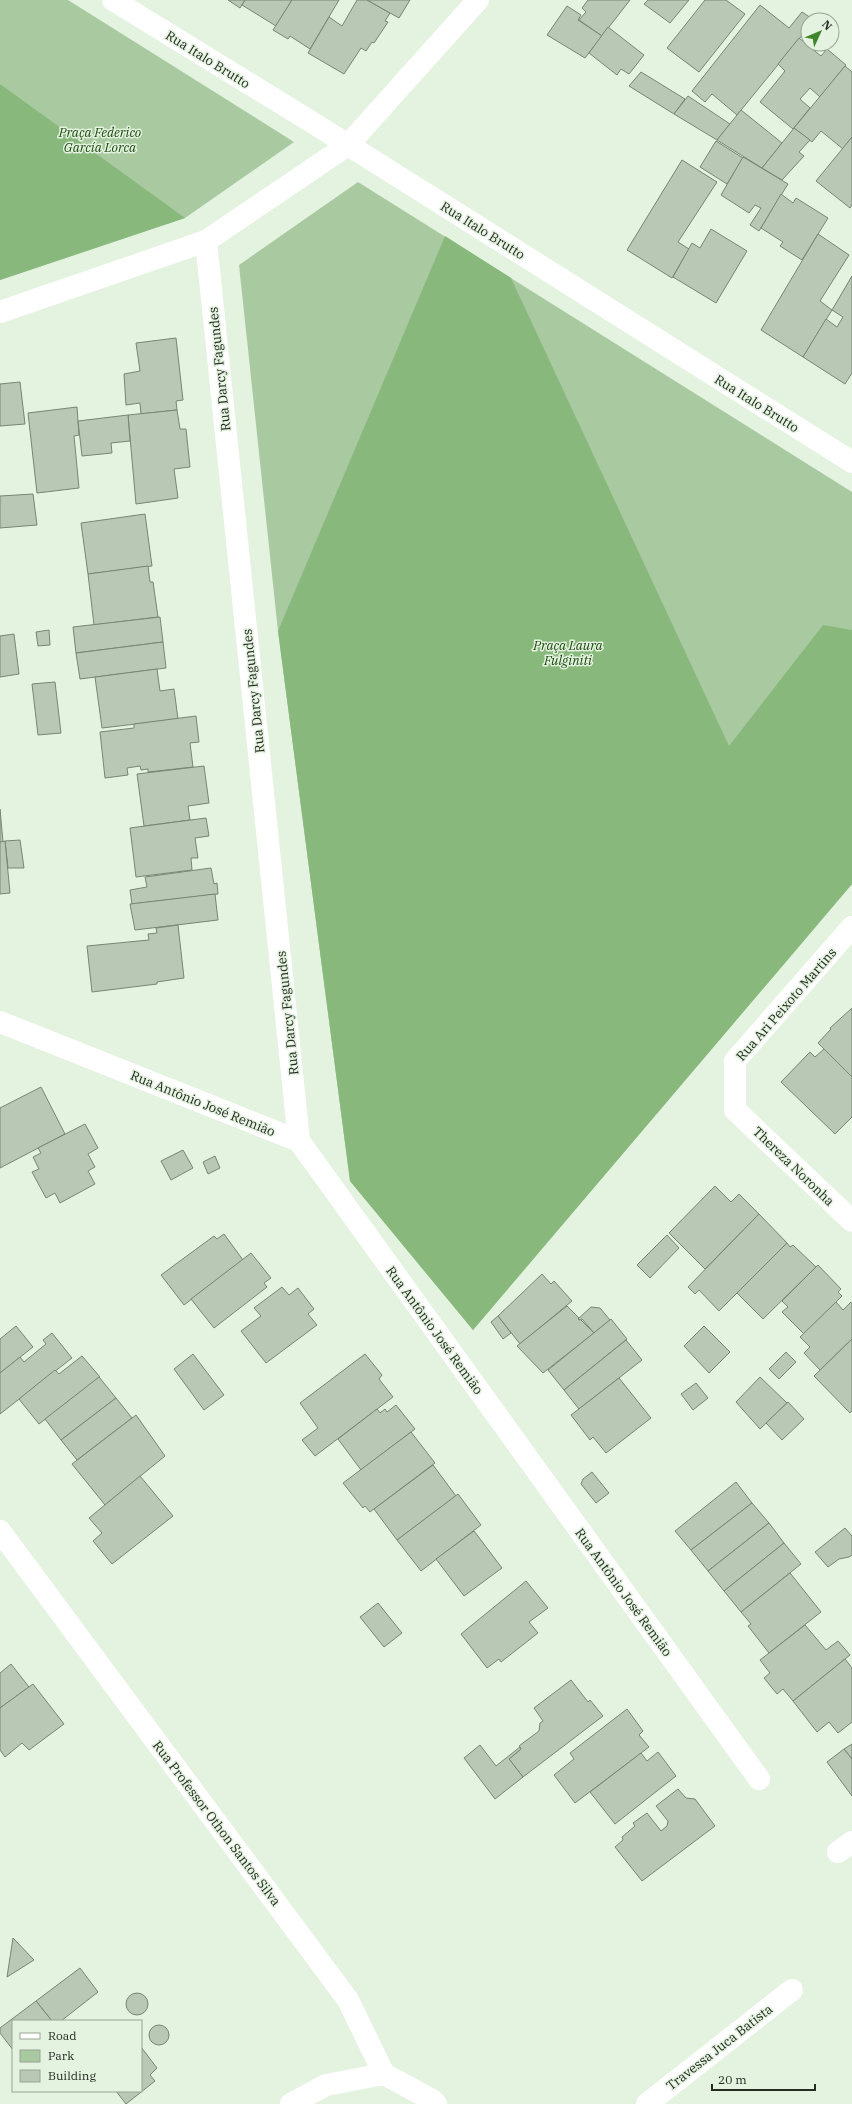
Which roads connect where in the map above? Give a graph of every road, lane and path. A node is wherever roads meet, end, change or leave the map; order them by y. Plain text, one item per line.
1 (113, 0) edge
2 (478, 0) edge
3 (348, 145) junction
4 (206, 241) junction
5 (0, 312) edge
6 (852, 462) edge
7 (852, 927) edge
8 (0, 1022) edge
9 (735, 1110) joint
10 (299, 1141) junction
11 (852, 1221) edge
12 (0, 1531) edge
13 (759, 1779) dead end
14 (792, 1990) dead end
15 (384, 2074) junction
16 (291, 2104) edge
17 (436, 2104) edge
18 (647, 2104) edge

1 - 3 street, Rua Italo Brutto
2 - 3 street
3 - 4 street
3 - 6 street, Rua Italo Brutto
4 - 5 street
4 - 10 street, Rua Darcy Fagundes
7 - 9 street, Rua Ari Peixoto Martins
8 - 10 street, Rua Antônio José Remião
9 - 11 street, Thereza Noronha
10 - 13 street, Rua Antônio José Remião
12 - 15 street, Rua Professor Othon Santos Silva
14 - 18 street, Travessa Juca Batista
15 - 16 street
15 - 17 street

